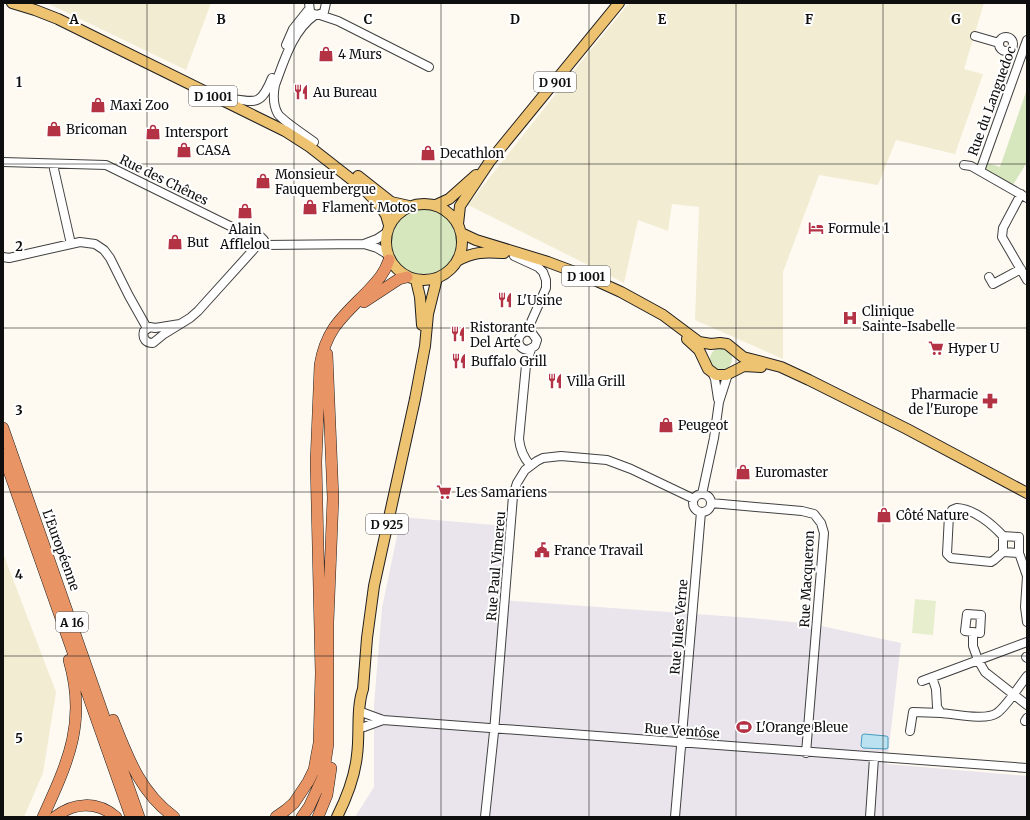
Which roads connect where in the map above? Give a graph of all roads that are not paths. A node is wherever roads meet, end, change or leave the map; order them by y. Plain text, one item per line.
1 (12, 3) edge
2 (27, 3) edge
3 (619, 3) edge
4 (326, 4) edge
5 (308, 5) edge
6 (318, 15) junction
7 (338, 21) junction
8 (975, 36) dead end
9 (1027, 40) edge
10 (1025, 51) edge
11 (429, 68) dead end
12 (229, 98) junction
13 (314, 142) junction
14 (490, 161) junction
15 (3, 162) edge
16 (55, 164) junction
17 (964, 165) dead end
18 (980, 171) junction
19 (1024, 196) edge
20 (436, 205) junction
21 (409, 206) junction
22 (459, 228) junction
23 (388, 229) junction
24 (71, 244) junction
25 (254, 244) junction
26 (364, 244) junction
27 (508, 253) junction
28 (520, 254) junction
29 (3, 257) edge
30 (388, 257) junction
31 (457, 261) junction
32 (1021, 269) junction
33 (989, 277) dead end
34 (411, 278) junction
35 (436, 278) junction
36 (1027, 280) edge
37 (648, 307) junction
38 (180, 324) junction
39 (151, 328) junction
40 (526, 331) junction
41 (160, 337) junction
42 (715, 344) junction
43 (527, 349) junction
44 (735, 351) junction
45 (422, 360) junction
46 (705, 362) junction
47 (712, 372) junction
48 (731, 372) junction
49 (719, 402) junction
50 (3, 428) edge
51 (3, 454) edge
52 (530, 465) junction
53 (1027, 493) edge
54 (702, 494) junction
55 (27, 497) junction
56 (1027, 498) edge
57 (694, 499) junction
58 (711, 503) junction
59 (701, 512) junction
60 (27, 522) junction
61 (1003, 536) junction
62 (1003, 552) junction
63 (1019, 553) junction
64 (1027, 622) edge
65 (973, 632) dead end
66 (1027, 642) edge
67 (978, 660) junction
68 (1027, 676) edge
69 (932, 677) junction
70 (922, 681) dead end
71 (321, 687) junction
72 (363, 689) junction
73 (1014, 694) junction
74 (329, 697) junction
75 (1027, 705) edge
76 (364, 713) junction
77 (941, 713) junction
78 (383, 720) junction
79 (364, 727) junction
80 (494, 729) junction
81 (910, 731) dead end
82 (680, 743) junction
83 (806, 753) junction
84 (874, 758) junction
85 (1027, 768) edge
86 (43, 817) edge
87 (55, 817) edge
88 (116, 817) edge
89 (131, 817) edge
90 (139, 817) edge
91 (174, 817) edge
92 (276, 817) edge
93 (295, 817) edge
94 (302, 817) edge
95 (318, 817) edge
96 (337, 817) edge
97 (343, 817) edge
98 (484, 817) edge
99 (675, 817) edge
100 (870, 817) edge

1 - 23 main road, D 1001
2 - 12 main road, D 1001
3 - 14 main road, D 901
4 - 6 street
4 - 7 street
5 - 6 street
5 - 12 street
6 - 7 street
6 - 13 street
7 - 11 street
8 - 10 street
9 - 10 street, Rue du Languedoc
10 - 18 street, Rue du Languedoc
12 - 13 main road, D 1001
13 - 21 main road, D 1001
14 - 20 main road, D 901
14 - 22 main road, D 901
15 - 16 street, Rue des Chênes
16 - 24 street
16 - 25 street, Rue des Chênes
17 - 18 street
18 - 19 street
19 - 32 street
20 - 21 main road
20 - 22 main road
21 - 23 main road
22 - 28 main road, D 1001
22 - 31 main road
23 - 26 street
23 - 30 main road
24 - 29 street
24 - 39 street
25 - 26 street, Rue des Chênes
25 - 38 street
26 - 30 street
27 - 28 main road, D 1001
27 - 31 main road, D 1001
27 - 40 street
28 - 37 main road, D 1001
30 - 34 main road
30 - 71 highway
31 - 35 main road
32 - 33 street
32 - 36 street
34 - 35 main road
34 - 45 main road, D 925
34 - 74 highway
35 - 45 main road, D 925
37 - 42 main road, D 1001
37 - 46 main road, D 1001
38 - 39 street
38 - 41 street
39 - 41 street
39 - 41 street
40 - 43 street
40 - 43 street
42 - 44 main road
42 - 46 main road
43 - 52 street
44 - 48 main road
44 - 53 main road
45 - 72 main road, D 925
46 - 47 main road
47 - 48 main road
47 - 49 street
48 - 49 street
48 - 56 main road
49 - 54 street
50 - 55 highway, L'Européenne / A 16
51 - 60 highway, L'Européenne / A 16
52 - 57 street, Rue Paul Vimereu
52 - 80 street, Rue Paul Vimereu
54 - 57 street
54 - 58 street
55 - 90 highway, L'Européenne / A 16
55 - 91 highway
57 - 59 street
58 - 59 street
58 - 83 street, Rue Macqueron
59 - 82 street, Rue Jules Verne
60 - 86 highway
60 - 89 highway, L'Européenne / A 16
61 - 62 street
61 - 62 street
61 - 63 street
62 - 63 street
63 - 64 street
65 - 67 street
66 - 67 street
67 - 69 street
67 - 73 street
68 - 73 street
69 - 70 street
69 - 77 street
71 - 92 highway
71 - 93 highway
72 - 76 main road, D 925
72 - 96 main road, D 925
73 - 75 street
73 - 77 street
74 - 94 highway
74 - 95 highway
76 - 78 street, Rue Ventôse
76 - 79 main road, D 925
77 - 81 street
78 - 79 street, Rue Ventôse
78 - 80 street, Rue Ventôse
79 - 97 main road, D 925
80 - 82 street, Rue Ventôse
80 - 98 street, Rue Paul Vimereu
82 - 83 street, Rue Ventôse
82 - 99 street, Rue Jules Verne
83 - 84 street, Rue Ventôse
84 - 85 street, Rue Ventôse
84 - 100 street
87 - 88 highway

